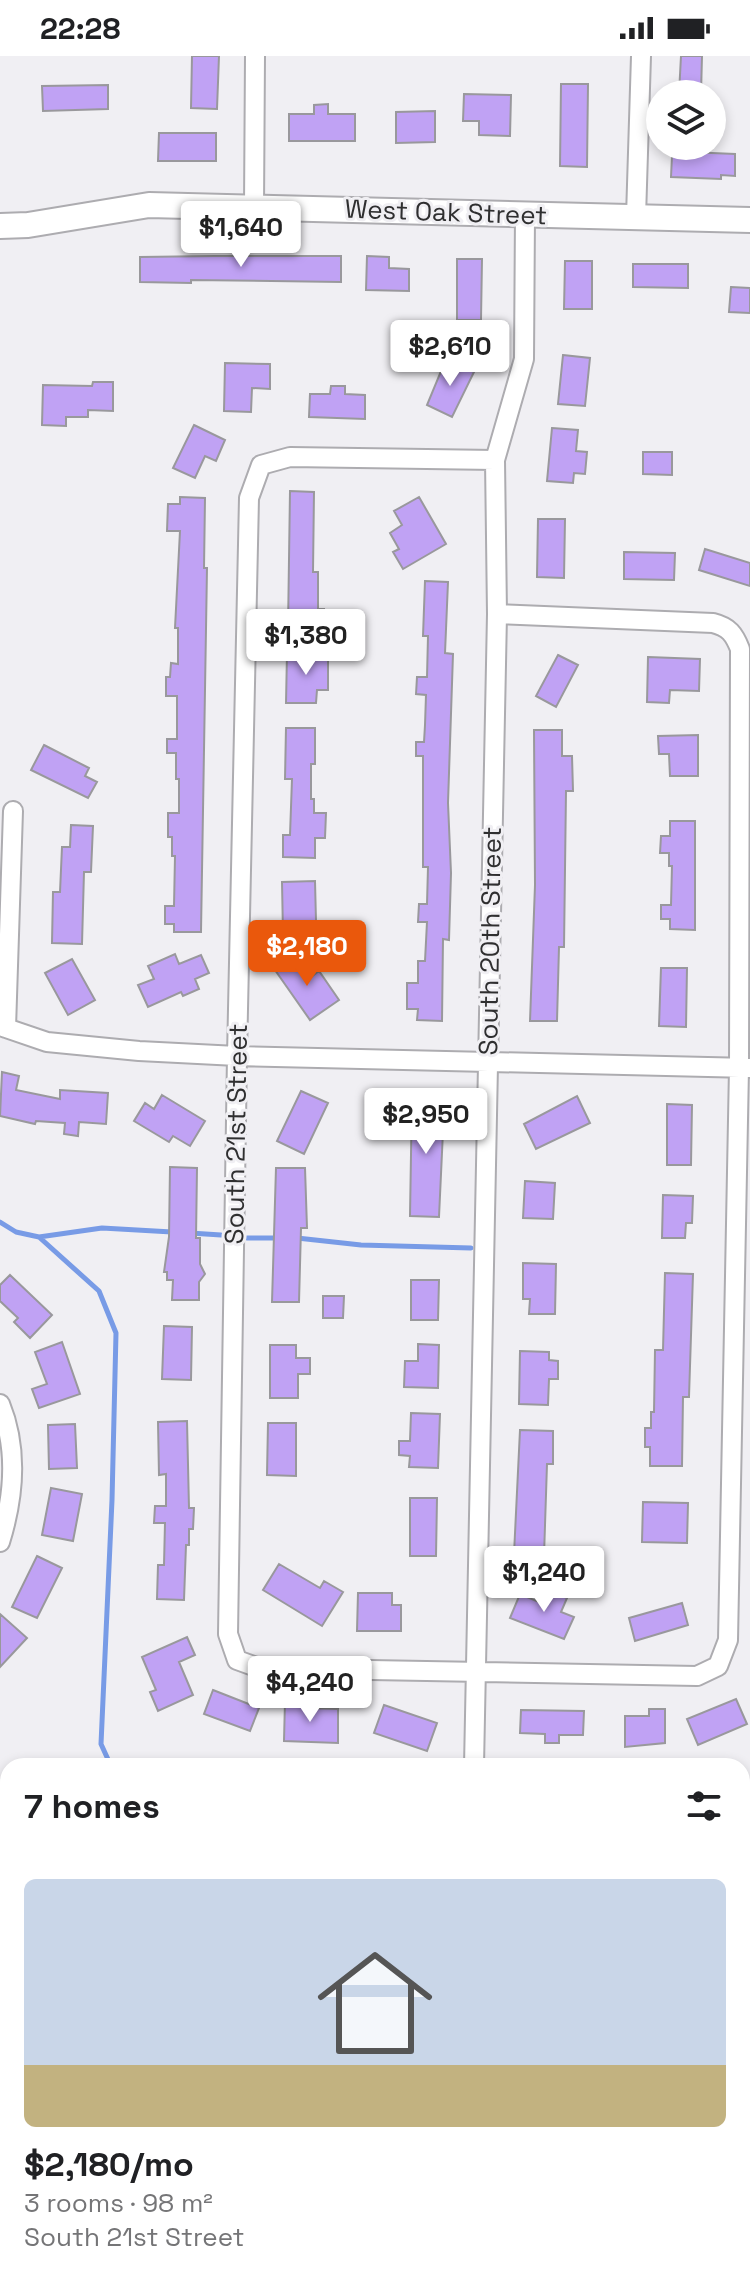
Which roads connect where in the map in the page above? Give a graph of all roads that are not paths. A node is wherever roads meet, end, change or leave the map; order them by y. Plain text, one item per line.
1 (255, 56) edge
2 (641, 56) edge
3 (254, 206) junction
4 (525, 215) junction
5 (636, 217) junction
6 (750, 220) edge
7 (0, 226) edge
8 (495, 460) junction
9 (497, 614) junction
10 (13, 811) dead end
11 (3, 1027) edge
12 (237, 1056) junction
13 (488, 1061) junction
14 (744, 1068) edge
15 (0, 1404) edge
16 (0, 1542) edge
17 (478, 1673) junction
18 (474, 1758) edge

1 - 3 street
2 - 5 street
3 - 4 street, West Oak Street
3 - 7 street, West Oak Street
4 - 5 street, West Oak Street
4 - 8 street, South 20th Street
5 - 6 street, West Oak Street
8 - 9 street, South 20th Street
8 - 12 street, South 21st Street
9 - 13 street, South 20th Street
9 - 14 street
10 - 11 street
11 - 12 street
12 - 13 street
12 - 17 street, South 21st Street
13 - 14 street
13 - 17 street, South 20th Street
14 - 17 street
15 - 16 street
17 - 18 street, South 20th Street

